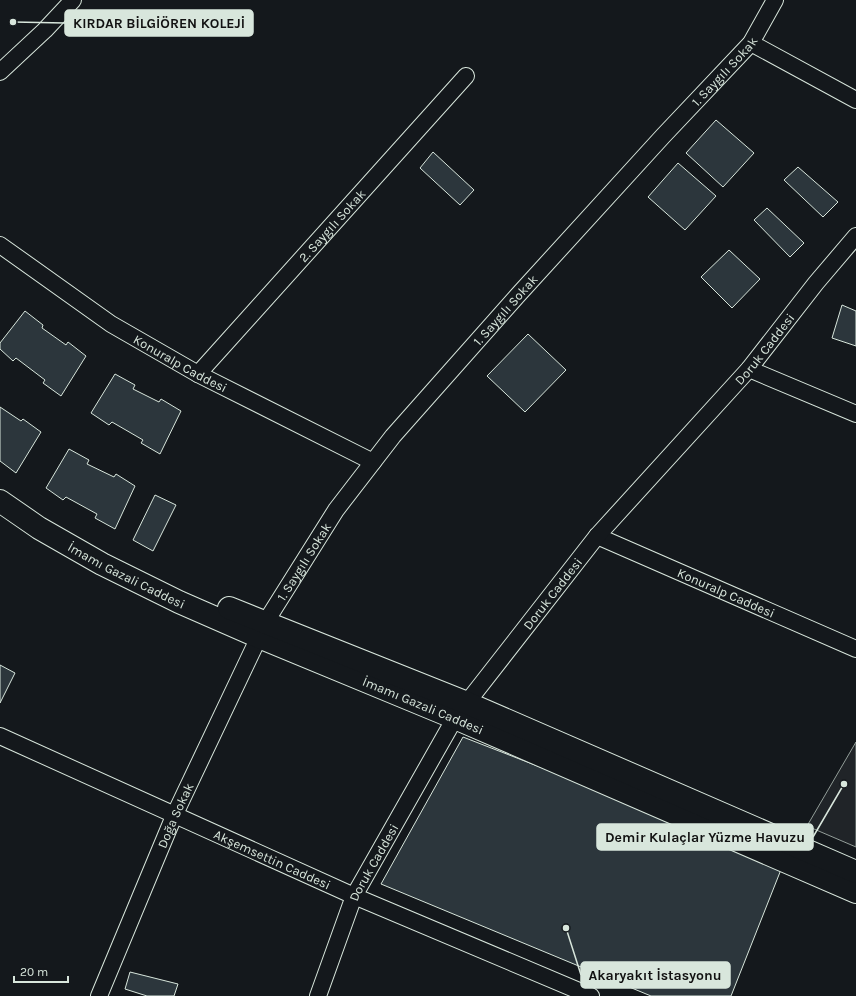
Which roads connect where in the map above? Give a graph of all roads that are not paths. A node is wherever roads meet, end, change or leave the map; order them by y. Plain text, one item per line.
1 (74, 0) edge
2 (775, 0) edge
3 (751, 43) junction
4 (0, 72) edge
5 (466, 76) dead end
6 (856, 100) edge
7 (856, 236) edge
8 (0, 245) edge
9 (749, 369) junction
10 (198, 374) junction
11 (856, 414) edge
12 (372, 462) junction
13 (0, 486) edge
14 (0, 501) edge
15 (597, 536) junction
16 (262, 630) junction
17 (856, 649) edge
18 (461, 710) junction
19 (0, 737) edge
20 (174, 816) junction
21 (856, 872) edge
22 (856, 892) edge
23 (354, 896) junction
24 (98, 996) edge
25 (318, 996) edge
26 (591, 996) edge

1 - 4 street
2 - 3 street, 1. Saygılı Sokak
3 - 6 street
3 - 12 street, 1. Saygılı Sokak
5 - 10 street, 2. Saygılı Sokak
7 - 9 street, Doruk Caddesi
8 - 10 street, Konuralp Caddesi
9 - 11 street
9 - 15 street, Doruk Caddesi
10 - 12 street, Konuralp Caddesi
12 - 16 street, 1. Saygılı Sokak
13 - 16 main road, İmamı Gazali Caddesi
14 - 16 main road, İmamı Gazali Caddesi
15 - 17 street, Konuralp Caddesi
15 - 18 street, Doruk Caddesi
16 - 18 main road, İmamı Gazali Caddesi
16 - 20 street, Doğa Sokak
18 - 21 main road, İmamı Gazali Caddesi
18 - 22 main road, İmamı Gazali Caddesi
18 - 23 street, Doruk Caddesi
19 - 20 street, Akşemsettin Caddesi
20 - 23 street, Akşemsettin Caddesi
20 - 24 street, Doğa Sokak
23 - 25 street, Doruk Caddesi
23 - 26 street, Akşemsettin Caddesi

